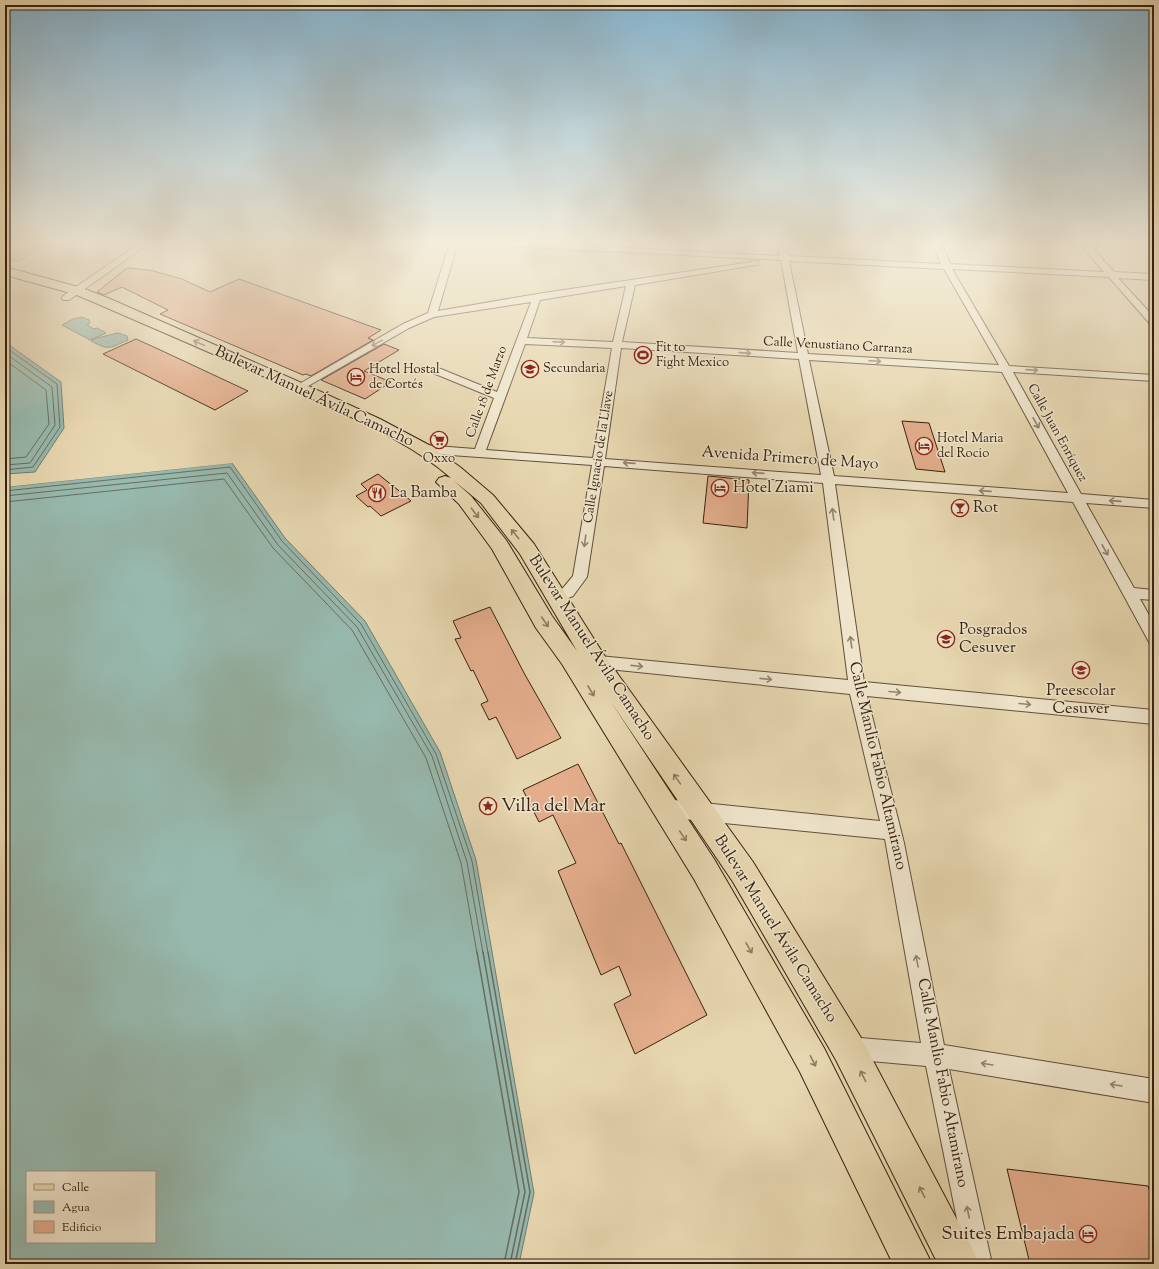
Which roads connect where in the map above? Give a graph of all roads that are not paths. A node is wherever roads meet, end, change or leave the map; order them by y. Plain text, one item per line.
1 (83, 301) edge
2 (104, 301) edge
3 (436, 301) edge
4 (512, 301) edge
5 (535, 301) edge
6 (627, 301) edge
7 (793, 301) edge
8 (966, 301) edge
9 (1135, 301) edge
10 (432, 315) junction
11 (1154, 323) edge
12 (520, 341) junction
13 (617, 345) junction
14 (804, 357) junction
15 (1006, 369) junction
16 (437, 371) dead end
17 (1154, 378) edge
18 (299, 387) junction
19 (500, 397) junction
20 (423, 449) junction
21 (480, 452) junction
22 (597, 461) junction
23 (828, 478) junction
24 (1077, 498) junction
25 (1154, 504) edge
26 (1130, 593) junction
27 (1154, 595) edge
28 (557, 598) junction
29 (1154, 638) edge
30 (583, 660) junction
31 (857, 688) junction
32 (1154, 716) edge
33 (664, 808) junction
34 (700, 811) junction
35 (892, 831) junction
36 (848, 1048) junction
37 (935, 1055) junction
38 (1154, 1091) edge
39 (913, 1264) edge
40 (959, 1264) edge
41 (979, 1264) edge

1 -> 30 main road, Bulevar Manuel Ávila Camacho
18 -> 2 main road, Bulevar Manuel Ávila Camacho
3 - 10 street
4 - 10 street
5 - 12 street, Calle 18 de Marzo
6 - 13 street, Calle Ignacio de la Llave
7 - 14 street, Calle Manlio Fabio Altamirano
8 - 15 street, Calle Juan Enríquez
9 - 11 street
10 -> 18 street
12 -> 13 street, Calle Venustiano Carranza
12 - 19 street, Calle 18 de Marzo
13 -> 14 street, Calle Venustiano Carranza
13 - 22 street, Calle Ignacio de la Llave
14 -> 15 street, Calle Venustiano Carranza
14 - 23 street, Calle Manlio Fabio Altamirano
15 -> 17 street, Calle Venustiano Carranza
15 -> 24 street, Calle Juan Enríquez
16 - 19 street
18 - 20 main road, Bulevar Manuel Ávila Camacho
19 - 21 street, Calle 18 de Marzo
20 - 21 street, Avenida Primero de Mayo
28 -> 20 main road, Bulevar Manuel Ávila Camacho
21 - 22 street, Avenida Primero de Mayo
23 -> 22 street, Avenida Primero de Mayo
22 -> 28 street, Calle Ignacio de la Llave
24 -> 23 street, Avenida Primero de Mayo
31 -> 23 street, Calle Manlio Fabio Altamirano
25 -> 24 street, Avenida Primero de Mayo
24 -> 26 street, Calle Juan Enríquez
26 - 27 street
26 - 29 street, Calle Juan Enríquez
28 - 30 main road, Bulevar Manuel Ávila Camacho
30 -> 31 street
30 -> 33 main road, Bulevar Manuel Ávila Camacho
34 -> 30 main road, Bulevar Manuel Ávila Camacho
31 -> 32 street
31 - 35 street, Calle Manlio Fabio Altamirano
33 - 34 street
33 -> 39 main road, Bulevar Manuel Ávila Camacho
34 - 35 street
34 - 36 main road, Bulevar Manuel Ávila Camacho
37 -> 35 street, Calle Manlio Fabio Altamirano
36 - 37 street
40 -> 36 main road, Bulevar Manuel Ávila Camacho
38 -> 37 street
41 -> 37 street, Calle Manlio Fabio Altamirano

